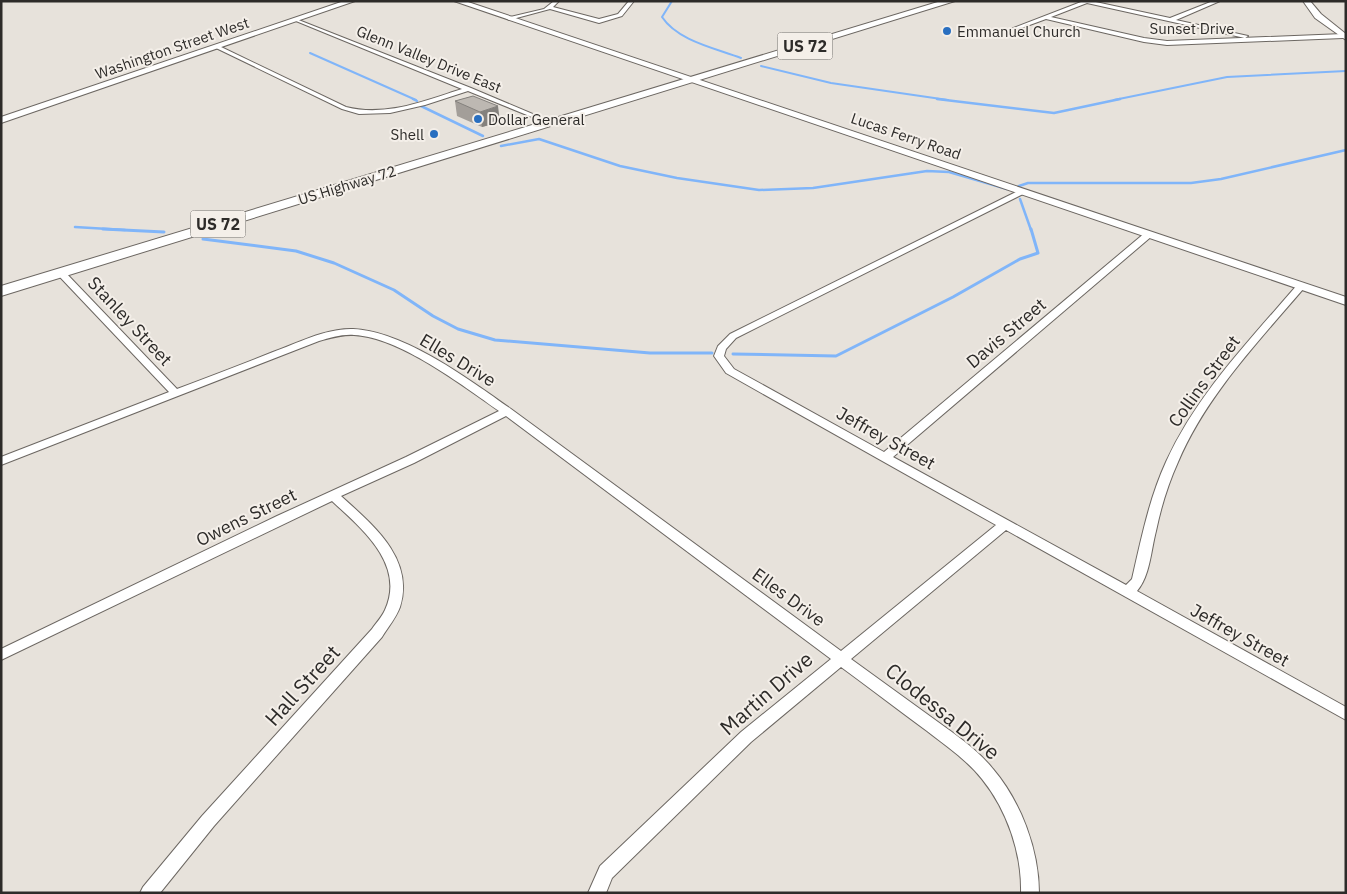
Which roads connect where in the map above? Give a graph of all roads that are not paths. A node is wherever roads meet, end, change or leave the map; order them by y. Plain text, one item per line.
1 (352, 1) edge
2 (456, 1) edge
3 (557, 1) edge
4 (632, 1) edge
5 (951, 1) edge
6 (1218, 1) edge
7 (1306, 1) edge
8 (1085, 2) edge
9 (550, 8) junction
10 (1044, 17) junction
11 (509, 18) junction
12 (298, 20) junction
13 (1171, 20) junction
14 (1014, 28) dead end
15 (1345, 37) edge
16 (1258, 39) junction
17 (217, 47) junction
18 (694, 80) junction
19 (469, 89) junction
20 (1, 120) edge
21 (552, 123) junction
22 (1022, 191) junction
23 (1149, 234) junction
24 (60, 272) junction
25 (1301, 286) junction
26 (1, 291) edge
27 (1346, 301) edge
28 (175, 393) junction
29 (507, 411) junction
30 (885, 457) junction
31 (1, 462) edge
32 (333, 495) junction
33 (1005, 524) junction
34 (1128, 592) junction
35 (1, 655) edge
36 (841, 657) junction
37 (1346, 714) edge
38 (149, 893) edge
39 (597, 893) edge
40 (1030, 893) edge

1 - 12 street, Washington Street West
2 - 11 street, Lucas Ferry Road
3 - 9 street
4 - 9 street
5 - 18 highway, US 72
6 - 13 street
7 - 15 street
8 - 10 street
8 - 13 street
9 - 11 street
10 - 14 street
10 - 16 street, Sunset Drive
11 - 18 street, Lucas Ferry Road
12 - 17 street, Washington Street West
12 - 19 street, Glenn Valley Drive East
13 - 16 street
15 - 16 street, Sunset Drive
17 - 19 street
17 - 20 street, Washington Street West
18 - 21 highway, US Highway 72 / US 72
18 - 22 street, Lucas Ferry Road
19 - 21 street, Glenn Valley Drive East
21 - 24 highway, US Highway 72 / US 72
22 - 23 street, Lucas Ferry Road
22 - 30 street, Jeffrey Street
23 - 25 street, Lucas Ferry Road
23 - 30 street, Davis Street
24 - 26 highway, US Highway 72 / US 72
24 - 28 street, Stanley Street
25 - 27 street, Lucas Ferry Road
25 - 34 street, Collins Street
28 - 29 street, Elles Drive
28 - 31 street, Elles Drive
29 - 32 street, Owens Street
29 - 36 street, Elles Drive
30 - 33 street, Jeffrey Street
32 - 35 street, Owens Street
32 - 38 street, Hall Street
33 - 34 street, Jeffrey Street
33 - 36 street, Martin Drive
34 - 37 street, Jeffrey Street
36 - 39 street, Martin Drive
36 - 40 street, Clodessa Drive

